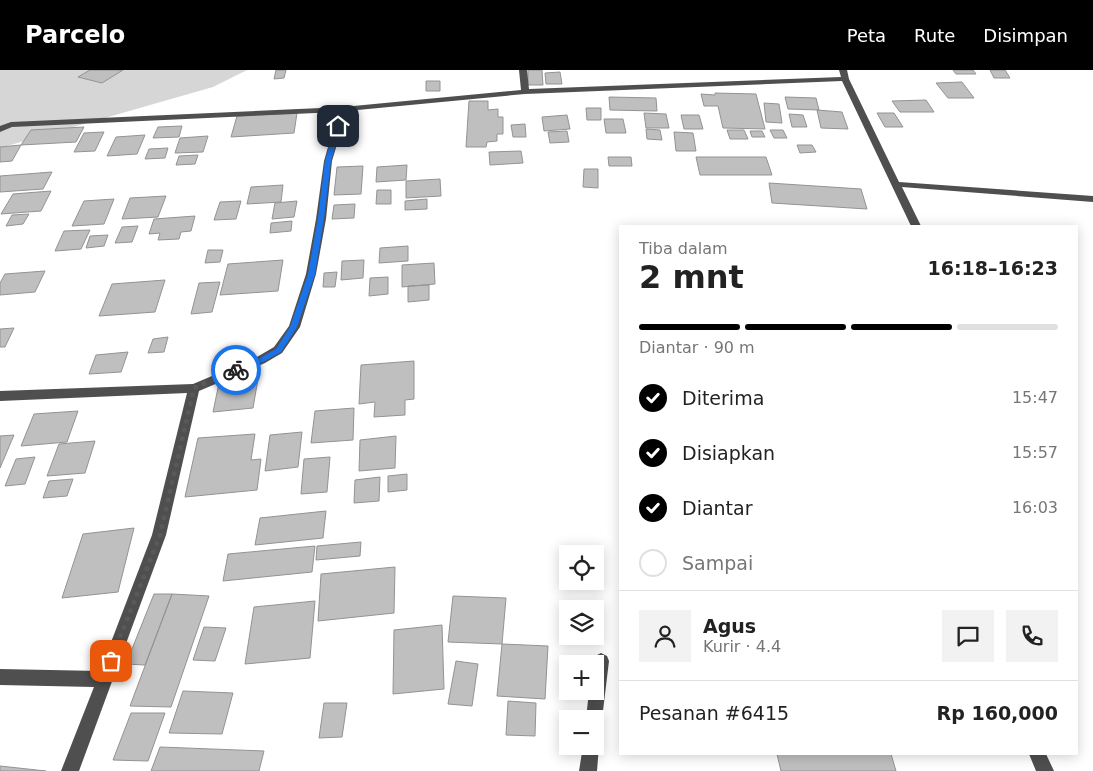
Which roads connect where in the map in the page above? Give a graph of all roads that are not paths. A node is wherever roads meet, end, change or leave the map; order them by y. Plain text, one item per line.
1 (523, 70) edge
2 (844, 75) edge
3 (525, 92) junction
4 (343, 108) junction
5 (0, 129) edge
6 (896, 184) junction
7 (1093, 199) edge
8 (916, 225) edge
9 (194, 388) junction
10 (0, 396) edge
11 (0, 677) edge
12 (104, 679) junction
13 (590, 755) edge
14 (1037, 755) edge
15 (70, 771) edge
16 (588, 771) edge
17 (1045, 771) edge

1 - 3 street
2 - 3 street
2 - 6 street
3 - 4 street
4 - 5 street
4 - 9 street
6 - 7 street
6 - 8 street
9 - 10 street
9 - 12 street
11 - 12 street
12 - 15 street
13 - 16 street
14 - 17 street

